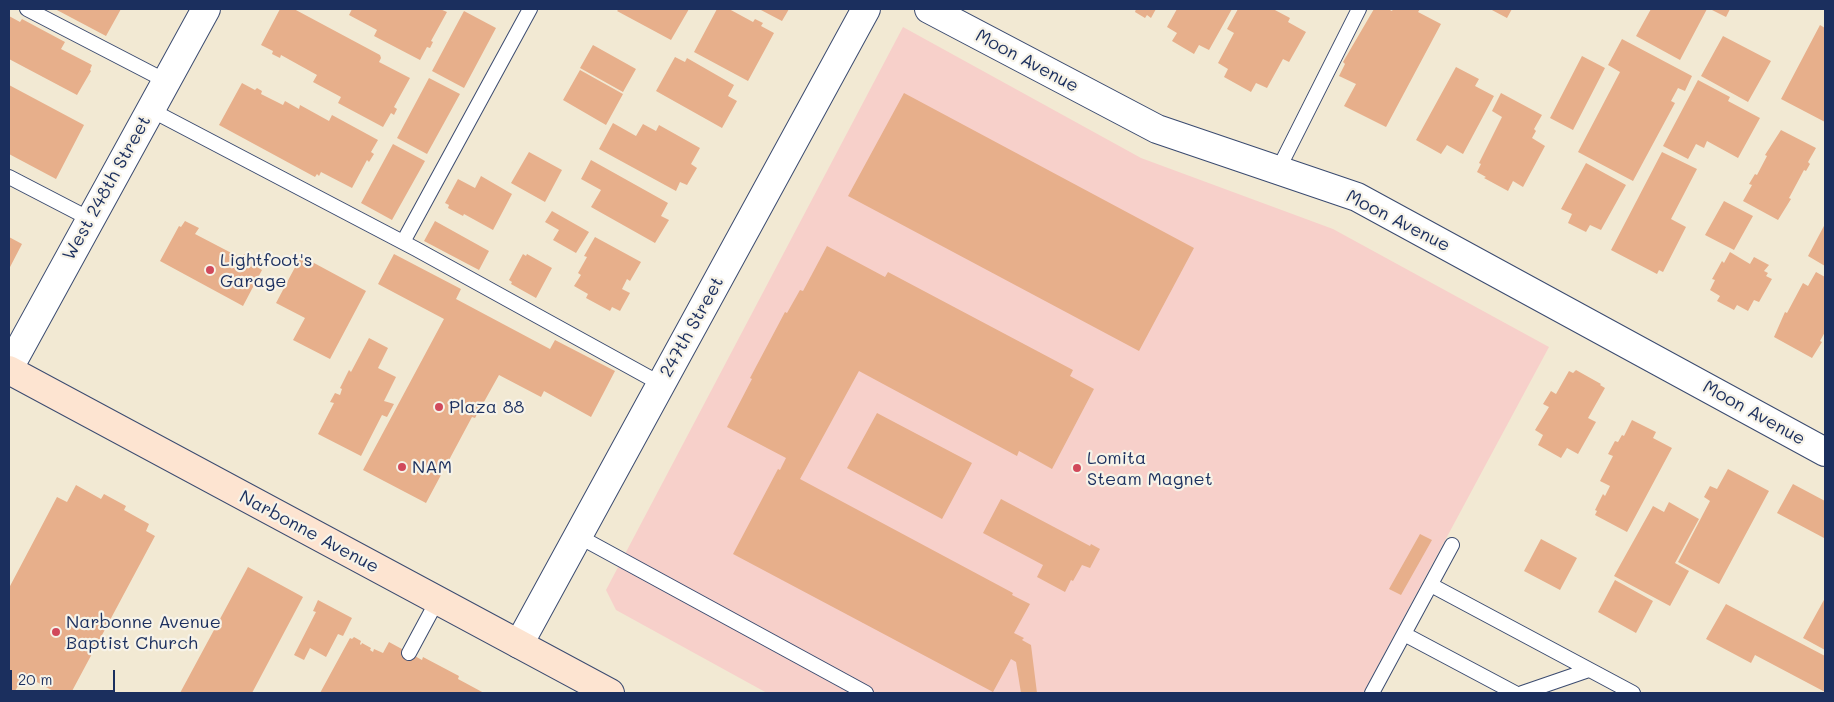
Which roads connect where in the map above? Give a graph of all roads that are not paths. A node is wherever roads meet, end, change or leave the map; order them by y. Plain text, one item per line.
1 (26, 9) edge
2 (206, 9) edge
3 (530, 9) edge
4 (866, 9) edge
5 (929, 9) edge
6 (1359, 9) edge
7 (166, 81) junction
8 (151, 110) junction
9 (1278, 170) junction
10 (9, 176) edge
11 (90, 220) junction
12 (403, 242) junction
13 (9, 369) edge
14 (661, 384) junction
15 (1825, 452) edge
16 (578, 536) junction
17 (1452, 545) dead end
18 (1431, 585) junction
19 (437, 601) junction
20 (1404, 634) junction
21 (519, 644) junction
22 (409, 653) dead end
23 (1590, 670) junction
24 (610, 693) edge
25 (866, 693) edge
26 (1372, 693) edge
27 (1515, 693) edge
28 (1522, 693) edge
29 (1633, 693) edge

1 - 7 lane
2 - 7 street, West 248th Street
3 - 12 lane
4 - 14 street, 247th Street
5 - 9 street, Moon Avenue
6 - 9 lane
7 - 8 street, West 248th Street
8 - 11 street, West 248th Street
8 - 12 lane
9 - 15 street, Moon Avenue
10 - 11 lane
11 - 13 street, West 248th Street
12 - 14 lane
13 - 19 main road, Narbonne Avenue
14 - 16 street, 247th Street
16 - 21 street, 247th Street
16 - 25 lane
17 - 18 lane
18 - 20 lane
18 - 23 lane
19 - 21 main road, Narbonne Avenue
19 - 22 lane
20 - 26 lane
20 - 27 lane
21 - 24 main road, Narbonne Avenue
23 - 28 lane
23 - 29 lane

